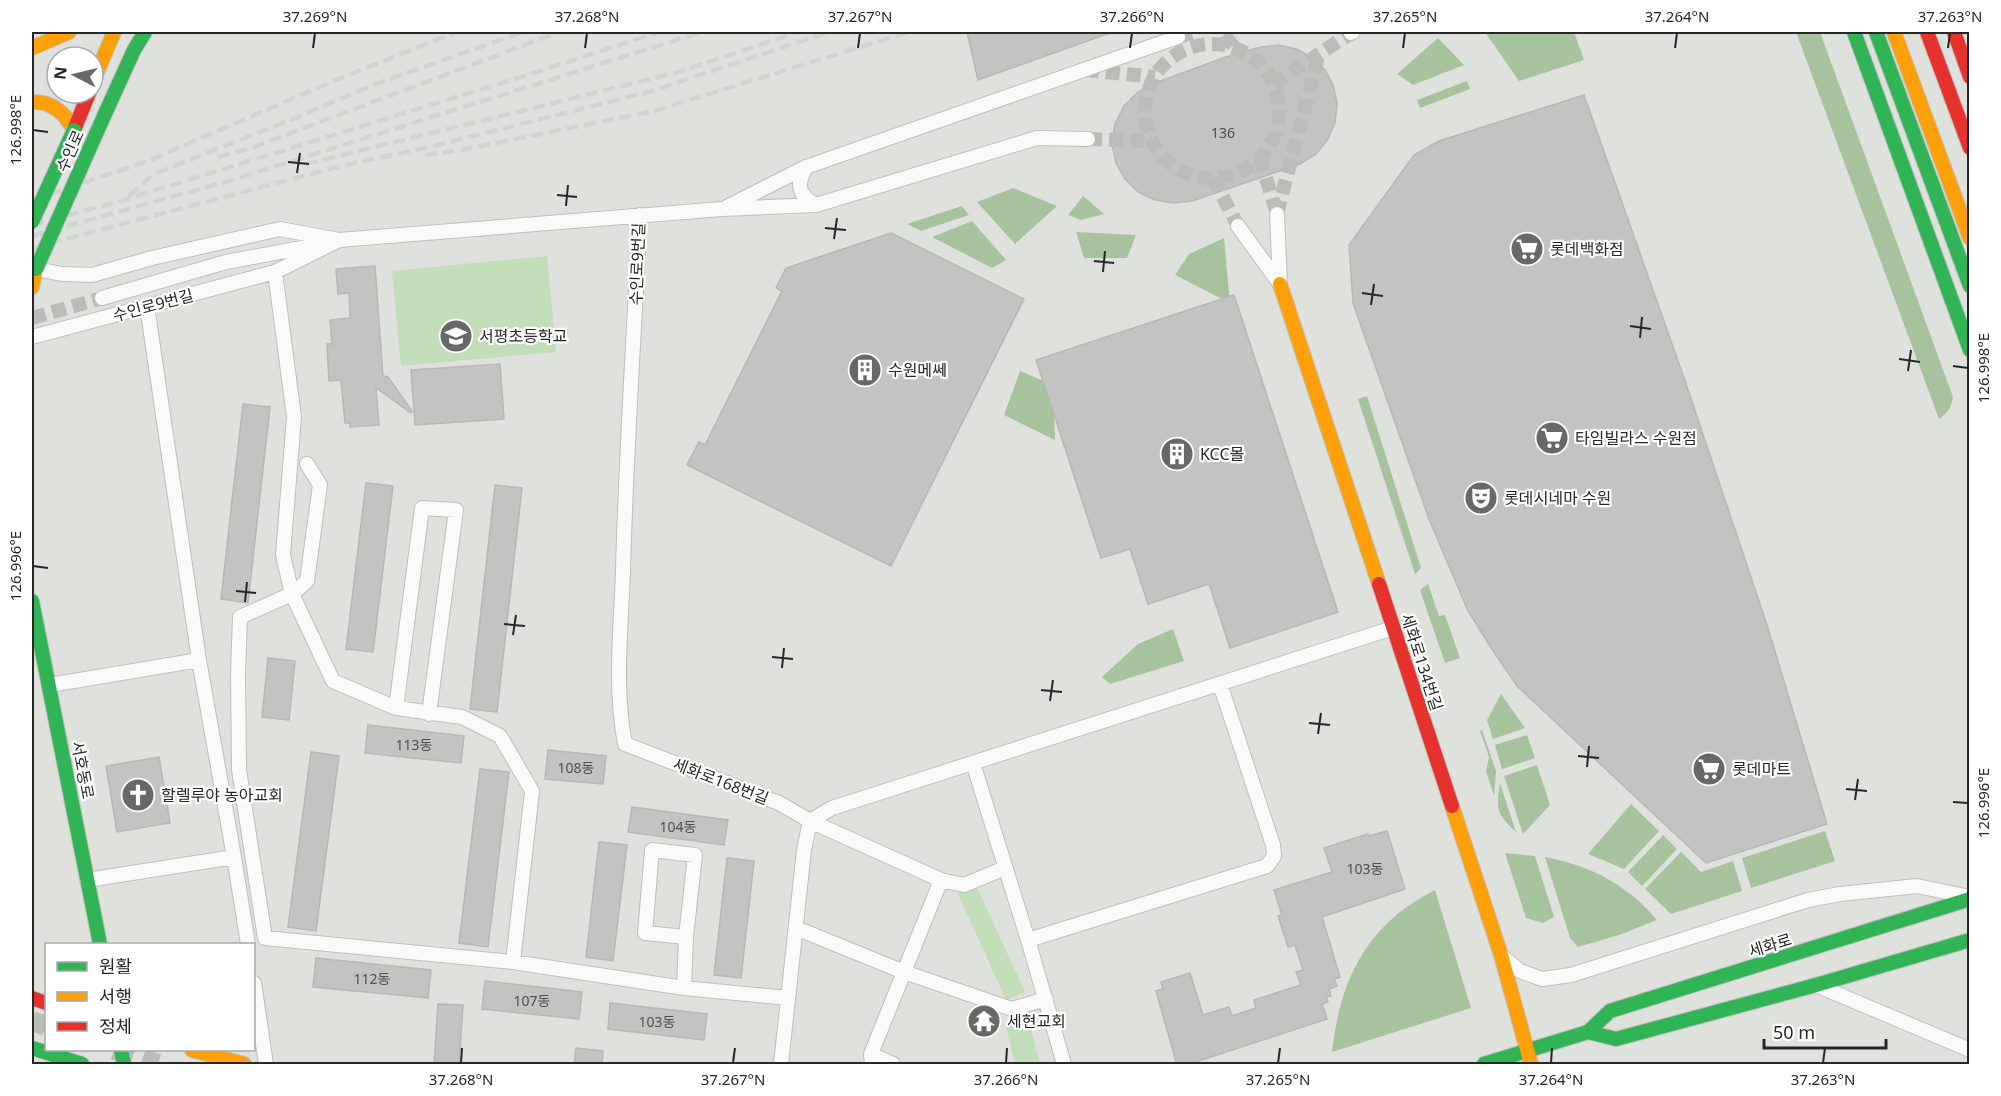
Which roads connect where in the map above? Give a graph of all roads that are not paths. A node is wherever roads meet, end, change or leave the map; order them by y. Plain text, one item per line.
1 (69, 32) edge
2 (114, 32) edge
3 (145, 32) edge
4 (1854, 32) edge
5 (1876, 32) edge
6 (1894, 32) edge
7 (1927, 32) edge
8 (1954, 32) edge
9 (1178, 37) dead end
10 (32, 48) edge
11 (105, 53) edge
12 (1970, 77) edge
13 (32, 102) edge
14 (84, 105) edge
15 (74, 130) junction
16 (1088, 139) tunnel mouth
17 (1970, 148) edge
18 (806, 168) junction
19 (816, 205) junction
20 (722, 209) junction
21 (1277, 214) dead end
22 (640, 215) junction
23 (32, 222) edge
24 (1238, 226) tunnel mouth
25 (1970, 238) edge
26 (339, 240) junction
27 (36, 269) junction
28 (275, 272) junction
29 (1280, 284) junction
30 (1970, 286) edge
31 (32, 287) edge
32 (102, 298) tunnel mouth
33 (147, 306) junction
34 (32, 337) edge
35 (1970, 350) edge
36 (308, 464) dead end
37 (625, 504) joint
38 (291, 594) junction
39 (32, 601) edge
40 (1393, 628) junction
41 (199, 660) junction
42 (1220, 684) junction
43 (50, 685) junction
44 (396, 708) junction
45 (429, 714) junction
46 (973, 763) junction
47 (810, 821) junction
48 (234, 857) junction
49 (1005, 868) junction
50 (87, 880) junction
51 (941, 880) junction
52 (1970, 898) edge
53 (796, 928) junction
54 (686, 937) junction
55 (1028, 940) junction
56 (1970, 940) edge
57 (100, 943) edge
58 (248, 943) edge
59 (1501, 955) junction
60 (513, 962) junction
61 (904, 972) junction
62 (1816, 985) junction
63 (684, 988) junction
64 (255, 990) edge
65 (788, 998) junction
66 (1046, 999) junction
67 (1588, 1032) junction
68 (32, 1048) edge
69 (1970, 1050) edge
70 (195, 1051) edge
71 (1529, 1058) edge
72 (872, 1060) edge
73 (82, 1065) edge
74 (244, 1065) edge
75 (266, 1065) edge
76 (781, 1065) edge
77 (893, 1065) edge
78 (1064, 1065) edge
79 (1484, 1065) edge

1 - 10 main road
2 - 11 main road
3 - 27 main road, 수인로, bridge
4 - 35 main road
5 - 30 main road
6 - 25 main road
7 - 17 main road
8 - 12 main road
9 - 18 street
13 - 15 main road
14 - 15 main road, 수인로
15 - 23 main road, 수인로, bridge
16 - 19 street
18 - 19 street
18 - 20 street
19 - 20 street
20 - 22 street
21 - 29 street
22 - 26 street, 수인로9번길
22 - 37 street, 수인로9번길
24 - 29 street
26 - 27 street, 수인로9번길
26 - 28 street, 수인로9번길
26 - 32 street
27 - 31 main road, 수인로
28 - 33 street, 수인로9번길
28 - 38 street
29 - 40 main road, 세화로134번길
33 - 34 street, 수인로9번길
33 - 41 street
36 - 38 street
37 - 47 street, 세화로168번길
38 - 44 street
38 - 60 street
39 - 43 main road, 서호동로
40 - 42 street
40 - 59 main road, 세화로134번길
41 - 43 street
41 - 48 street
42 - 46 street
42 - 55 street
43 - 50 main road, 서호동로
44 - 45 street
44 - 45 street
45 - 60 street
46 - 47 street
46 - 49 street
47 - 51 street
47 - 53 street
48 - 50 street
48 - 58 street
49 - 51 street
49 - 55 street
50 - 57 main road, 서호동로
51 - 61 street
52 - 59 street
52 - 67 main road, 세화로
53 - 61 street
53 - 65 street
54 - 54 street
54 - 63 street
55 - 66 street
56 - 62 main road
59 - 71 main road, 세화로134번길
60 - 63 street
61 - 66 street
61 - 72 street
62 - 67 main road
62 - 69 street
63 - 65 street
64 - 75 street
65 - 76 street
66 - 78 street
67 - 71 main road, 세화로
68 - 73 main road
70 - 74 main road
71 - 79 main road, 세화로
72 - 77 street

